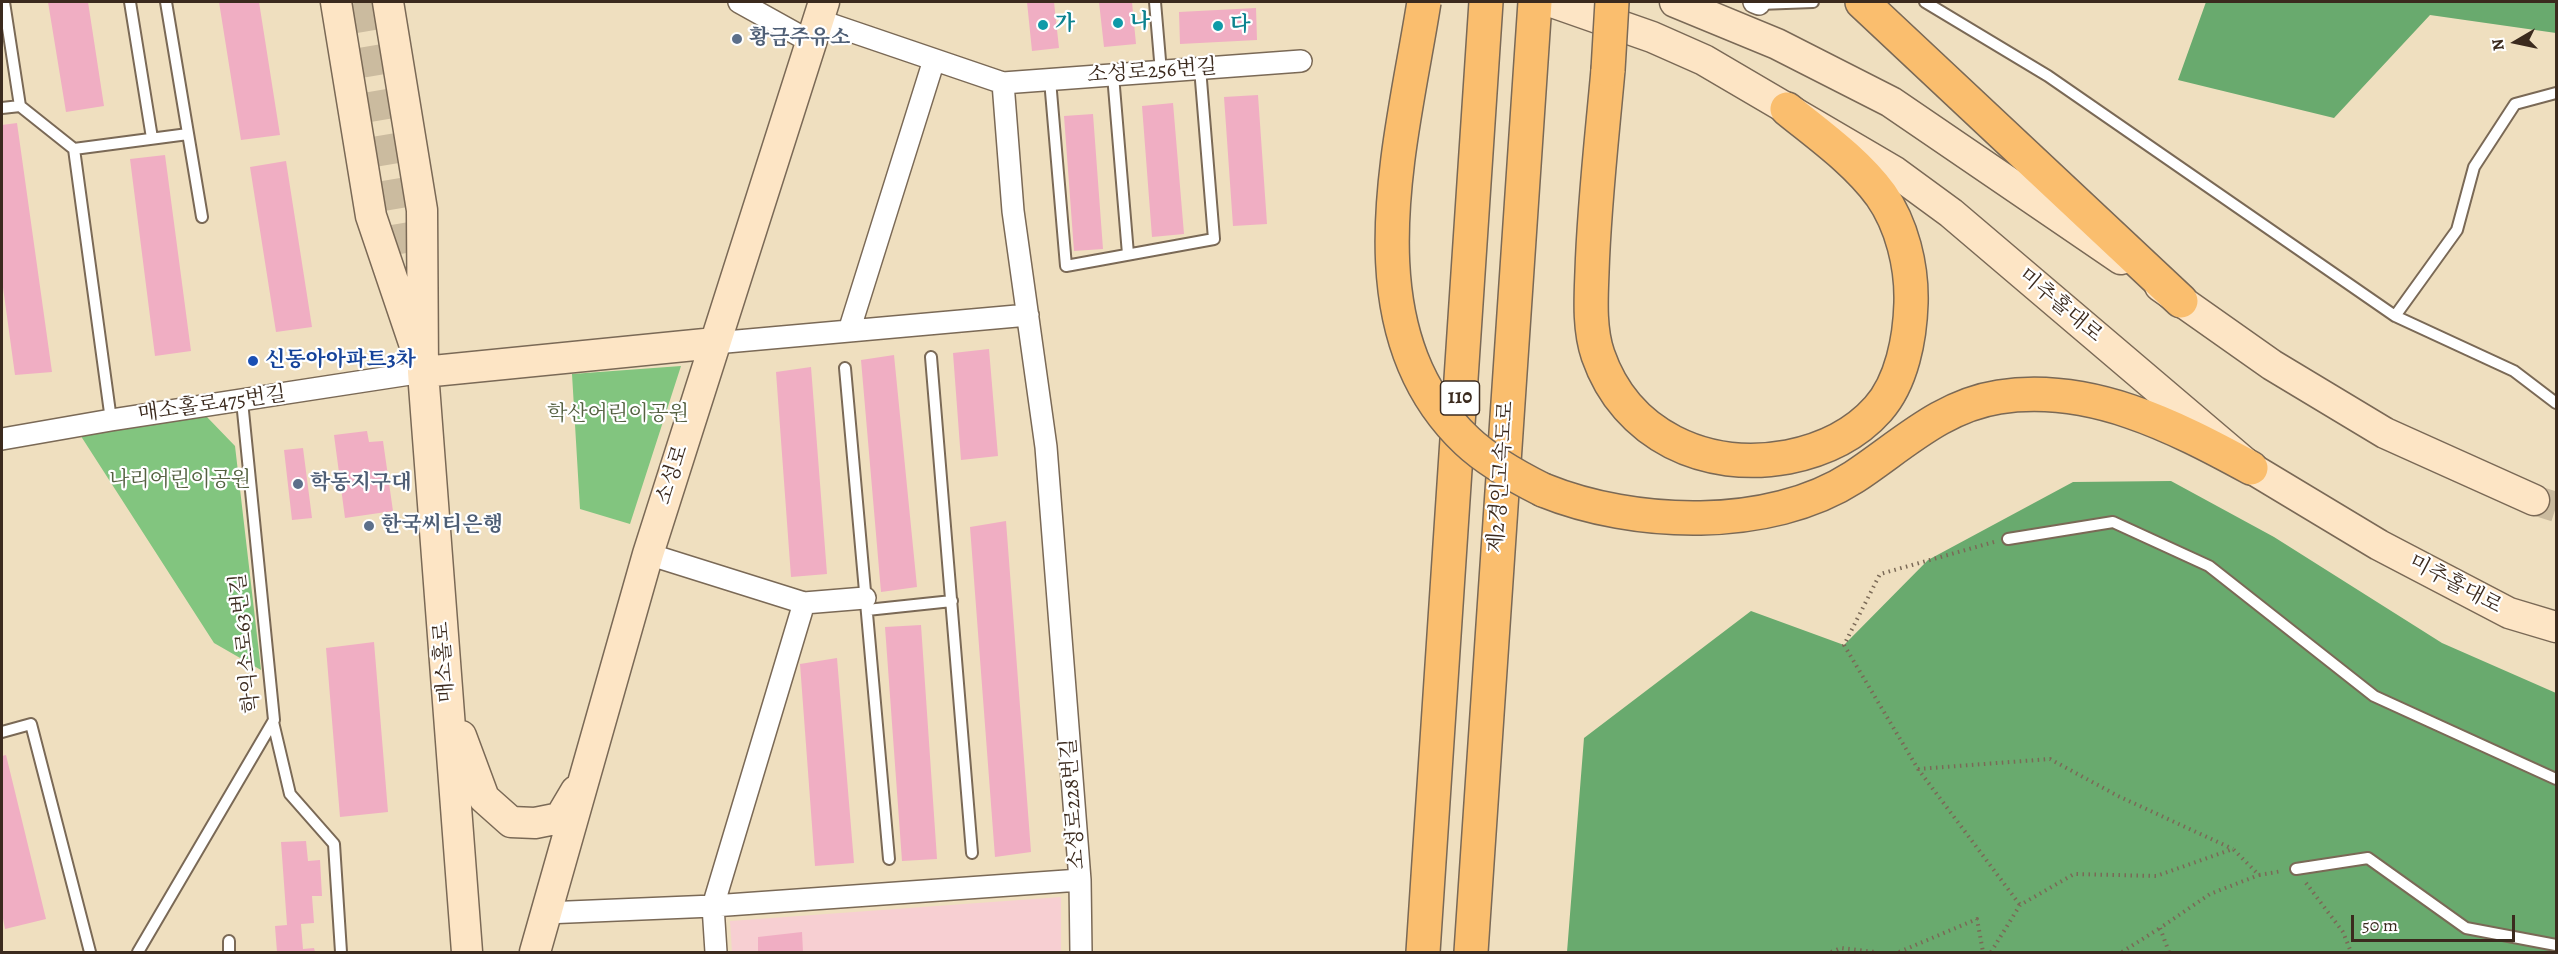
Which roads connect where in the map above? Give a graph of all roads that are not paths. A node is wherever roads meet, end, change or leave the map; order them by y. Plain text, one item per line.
1 (4, 2) edge
2 (130, 2) edge
3 (166, 2) edge
4 (336, 2) edge
5 (388, 2) edge
6 (739, 2) edge
7 (1155, 2) edge
8 (1424, 2) edge
9 (1552, 2) edge
10 (1612, 2) edge
11 (1675, 2) edge
12 (1813, 2) edge
13 (1925, 2) edge
14 (1756, 3) edge
15 (1486, 6) edge
16 (1870, 8) edge
17 (1533, 15) edge
18 (818, 21) edge
19 (5, 30) edge
20 (934, 60) junction
21 (1301, 61) dead end
22 (1200, 68) junction
23 (1161, 72) junction
24 (1113, 75) junction
25 (1050, 80) junction
26 (1004, 84) junction
27 (2556, 93) edge
28 (20, 106) junction
29 (2, 108) edge
30 (1787, 108) junction
31 (188, 134) junction
32 (152, 138) junction
33 (74, 149) junction
34 (202, 217) dead end
35 (1128, 254) junction
36 (2181, 301) junction
37 (1028, 315) junction
38 (2396, 316) junction
39 (849, 331) junction
40 (715, 343) junction
41 (931, 357) dead end
42 (845, 368) dead end
43 (423, 372) junction
44 (242, 401) junction
45 (2556, 403) edge
46 (111, 420) junction
47 (2, 439) edge
48 (2251, 468) junction
49 (2534, 500) tunnel mouth
50 (2008, 538) road end
51 (648, 554) junction
52 (952, 601) junction
53 (804, 603) junction
54 (866, 604) junction
55 (2556, 627) edge
56 (447, 689) junction
57 (273, 722) junction
58 (2, 732) edge
59 (2556, 779) edge
60 (583, 781) junction
61 (972, 853) dead end
62 (888, 859) dead end
63 (2296, 869) road end
64 (1080, 880) junction
65 (713, 906) junction
66 (545, 914) junction
67 (229, 940) dead end
68 (2556, 945) edge
69 (90, 952) edge
70 (138, 952) edge
71 (230, 952) edge
72 (341, 952) edge
73 (467, 952) edge
74 (535, 952) edge
75 (716, 952) edge
76 (1081, 952) edge
77 (1423, 952) edge
78 (1471, 952) edge

1 - 19 lane
2 - 32 lane
3 - 31 lane
4 - 43 main road
5 - 43 main road
6 - 18 street, 소성로256번길
7 - 23 lane
8 - 48 highway, bridge
9 - 30 main road, 미추홀대로
10 - 30 highway, bridge
11 - 36 main road
12 - 14 lane
13 - 38 lane
15 - 77 highway, 110
16 - 36 highway
17 - 78 highway, 제2경인고속도로 / 110
18 - 20 street, 소성로256번길
18 - 40 main road, 소성로
19 - 28 lane
20 - 26 street, 소성로256번길
20 - 39 street
21 - 22 street, 소성로256번길
22 - 23 street, 소성로256번길
22 - 35 lane
23 - 24 street, 소성로256번길
24 - 25 street, 소성로256번길
24 - 35 lane
25 - 26 street, 소성로256번길
25 - 35 lane
26 - 37 street
27 - 38 lane
28 - 29 lane
28 - 33 lane
30 - 48 main road, 미추홀대로
31 - 32 lane
31 - 34 lane
32 - 33 lane
33 - 46 lane
36 - 49 main road
37 - 39 street
37 - 64 street, 소성로228번길
38 - 45 lane
39 - 40 street
40 - 43 main road
40 - 51 main road, 소성로
41 - 52 lane
42 - 54 lane
43 - 44 street, 매소홀로475번길
43 - 56 main road, 매소홀로
44 - 46 street, 매소홀로475번길
44 - 57 lane, 학익소로63번길
46 - 47 street, 매소홀로475번길
48 - 55 main road, 미추홀대로
50 - 59 lane
51 - 53 street
51 - 60 main road, 소성로
52 - 54 lane
52 - 61 lane
53 - 54 street
53 - 65 street
54 - 62 lane
56 - 60 main road
56 - 73 main road, 매소홀로
57 - 70 lane, 학익소로63번길
57 - 72 lane
58 - 69 lane
60 - 66 main road, 소성로
63 - 68 lane
64 - 65 street, 소성로228번길
64 - 76 street
65 - 66 street, 소성로228번길
65 - 75 street
66 - 74 main road, 소성로
67 - 71 lane

